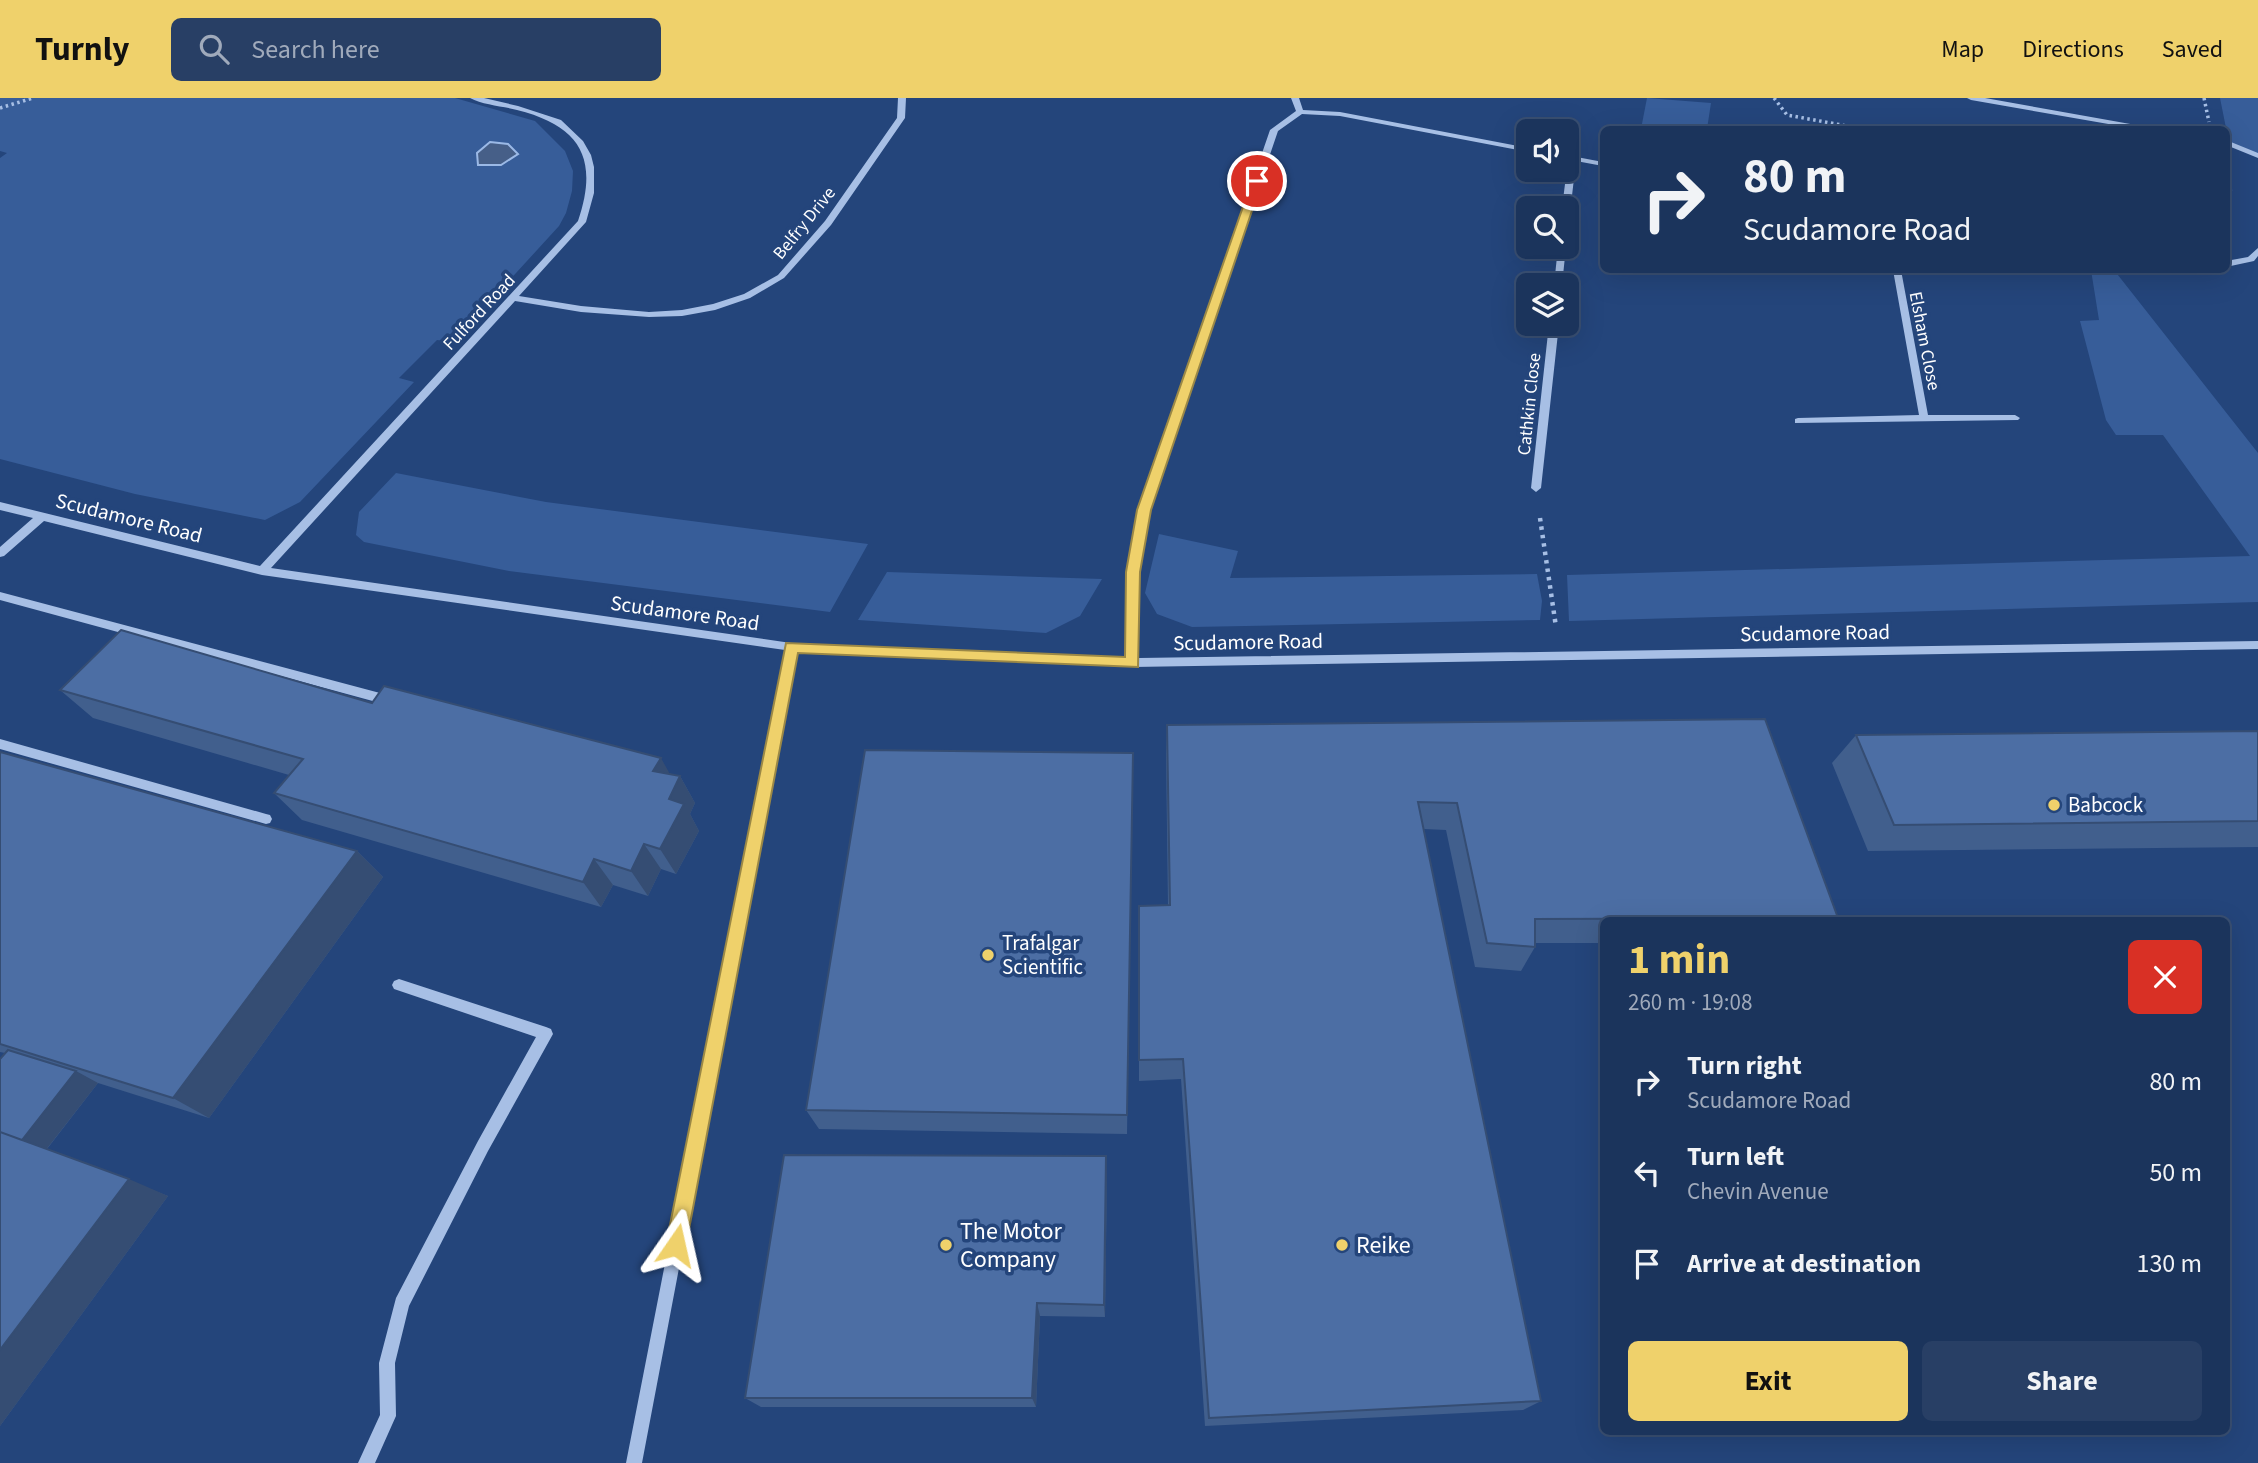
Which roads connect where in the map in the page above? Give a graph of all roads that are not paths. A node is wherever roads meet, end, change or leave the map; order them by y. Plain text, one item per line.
1 (474, 98) edge
2 (902, 98) edge
3 (1295, 98) edge
4 (1971, 98) edge
5 (1300, 112) junction
6 (2136, 126) edge
7 (2230, 144) edge
8 (1516, 148) edge
9 (2258, 156) edge
10 (1579, 160) edge
11 (1600, 163) edge
12 (2258, 251) edge
13 (2255, 260) edge
14 (2230, 263) edge
15 (1898, 273) edge
16 (514, 298) junction
17 (1553, 336) edge
18 (1924, 418) junction
19 (2015, 418) dead end
20 (1798, 421) dead end
21 (1536, 488) road end
22 (0, 506) edge
23 (42, 516) junction
24 (0, 553) edge
25 (261, 571) junction
26 (0, 596) edge
27 (2258, 645) edge
28 (791, 647) junction
29 (1133, 663) junction
30 (380, 698) edge
31 (0, 744) edge
32 (266, 819) dead end
33 (399, 985) dead end
34 (366, 1463) edge
35 (634, 1463) edge

1 - 16 street, Fulford Road
2 - 16 street, Belfry Drive
3 - 5 street
4 - 6 street
5 - 8 street
5 - 29 street
7 - 9 street
10 - 11 street
12 - 13 street
13 - 14 street
15 - 18 street, Elsham Close
16 - 25 street, Fulford Road
17 - 21 street, Cathkin Close
18 - 19 street, Elsham Close
18 - 20 street, Elsham Close
22 - 23 street, Scudamore Road
23 - 24 street
23 - 25 street, Scudamore Road
25 - 28 street, Scudamore Road
26 - 30 street
27 - 29 street, Scudamore Road
28 - 29 street, Scudamore Road
28 - 35 street
31 - 32 street
33 - 34 street

